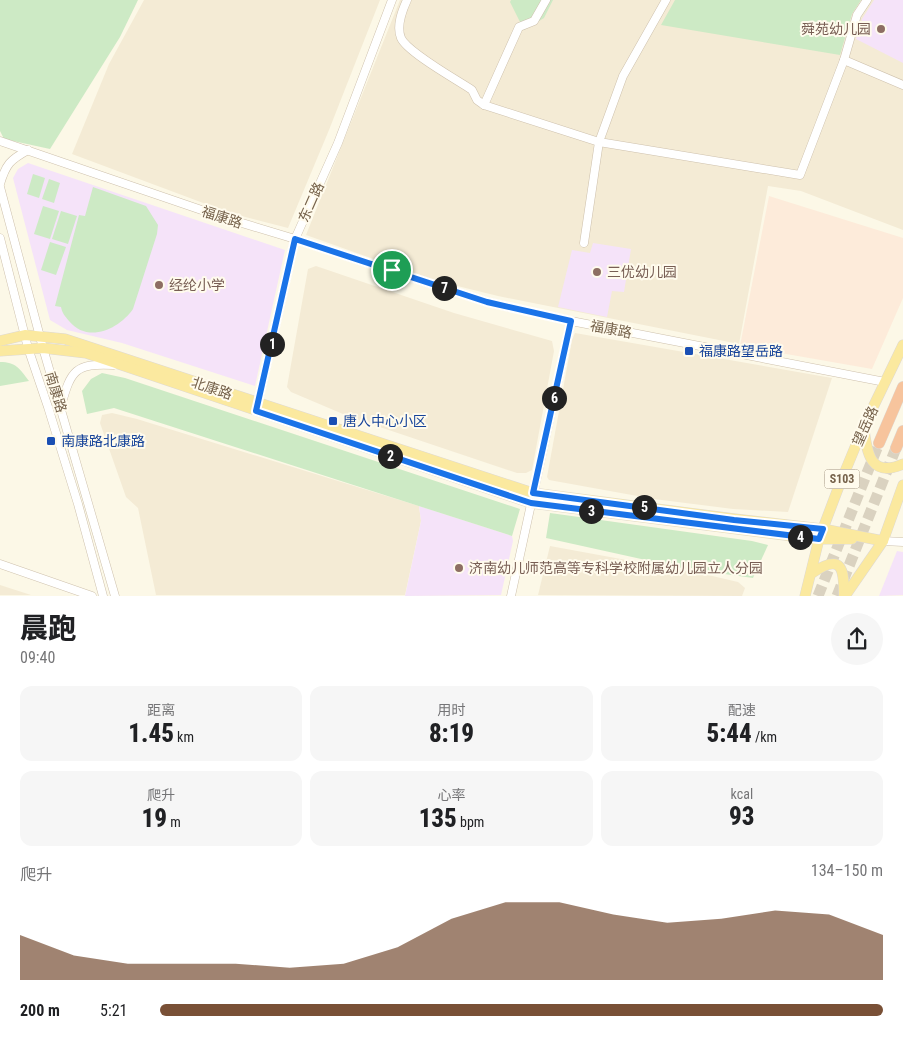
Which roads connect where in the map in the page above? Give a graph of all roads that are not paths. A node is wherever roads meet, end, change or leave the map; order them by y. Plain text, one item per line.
1 (392, 0) edge
2 (406, 0) edge
3 (546, 0) edge
4 (666, 0) edge
5 (867, 0) edge
6 (844, 60) junction
7 (903, 85) edge
8 (484, 106) junction
9 (0, 142) edge
10 (599, 142) junction
11 (28, 150) junction
12 (0, 185) edge
13 (0, 238) edge
14 (295, 239) junction
15 (584, 243) dead end
16 (571, 321) junction
17 (25, 335) junction
18 (41, 336) junction
19 (0, 341) edge
20 (903, 345) edge
21 (28, 348) junction
22 (43, 348) junction
23 (0, 351) edge
24 (126, 366) junction
25 (885, 382) junction
26 (903, 387) edge
27 (61, 406) junction
28 (257, 408) junction
29 (863, 428) junction
30 (903, 431) edge
31 (879, 444) tunnel mouth
32 (896, 448) tunnel mouth
33 (903, 464) edge
34 (903, 485) edge
35 (532, 498) junction
36 (821, 534) junction
37 (883, 540) junction
38 (903, 542) edge
39 (0, 564) edge
40 (812, 573) junction
41 (92, 596) edge
42 (103, 596) edge
43 (115, 596) edge
44 (511, 596) edge
45 (805, 596) edge
46 (845, 596) edge

1 - 14 street, 东二路
2 - 8 street
3 - 8 street
4 - 10 street
5 - 6 street
6 - 7 street
6 - 10 street
8 - 10 street
9 - 11 street, 福康路
10 - 15 street
11 - 12 street
11 - 14 street, 福康路
12 - 18 street, 南康路
13 - 17 street, 南康路
14 - 16 street, 福康路
14 - 28 street, 东二路
16 - 25 street, 福康路
16 - 35 street
17 - 18 main road, 北康路
17 - 19 main road, 北康路
17 - 21 street, 南康路
18 - 22 street, 南康路
18 - 28 main road, 北康路
20 - 25 main road, 望岳路 / S103
21 - 22 main road, 北康路
21 - 23 main road, 北康路
21 - 42 street, 南康路
22 - 24 main road, 北康路
22 - 27 street, 南康路
24 - 27 street
24 - 28 main road, 北康路
25 - 29 main road, 望岳路 / S103
26 - 31 highway
27 - 43 street, 南康路
28 - 35 main road, 北康路
29 - 33 main road
29 - 36 main road, 望岳路 / S103
30 - 32 highway
34 - 37 main road
35 - 36 main road, 北康路
35 - 44 street
36 - 37 main road, 北康路
36 - 40 main road, 望岳路 / S103
37 - 38 street
37 - 46 main road
39 - 41 street
40 - 45 main road, 望岳路 / S103
40 - 46 main road

